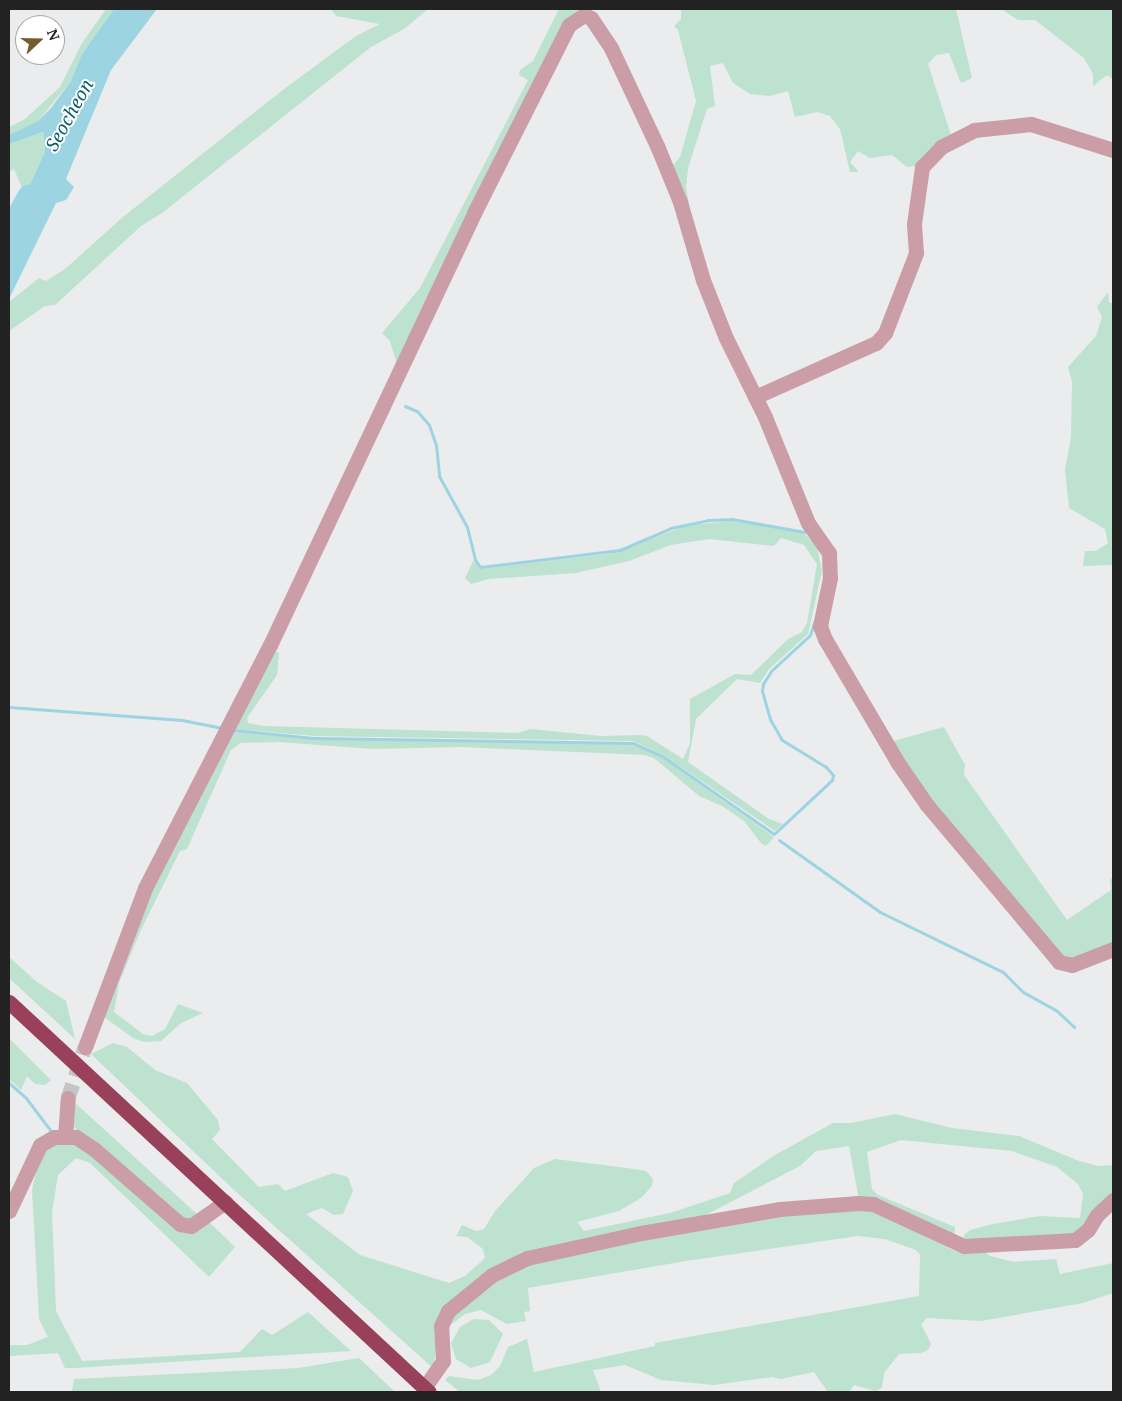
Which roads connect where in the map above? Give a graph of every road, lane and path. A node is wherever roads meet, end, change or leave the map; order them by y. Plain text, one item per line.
1 (584, 12) edge
2 (1113, 150) edge
3 (756, 397) junction
4 (1113, 949) edge
5 (9, 1002) edge
6 (85, 1047) tunnel mouth
7 (68, 1098) tunnel mouth
8 (65, 1137) junction
9 (1113, 1200) edge
10 (225, 1202) junction
11 (9, 1211) edge
12 (426, 1390) edge

1 - 3 street
1 - 6 street
2 - 3 street
3 - 4 street
5 - 10 highway
7 - 8 street
8 - 10 street
8 - 11 street
9 - 12 street
10 - 12 highway

